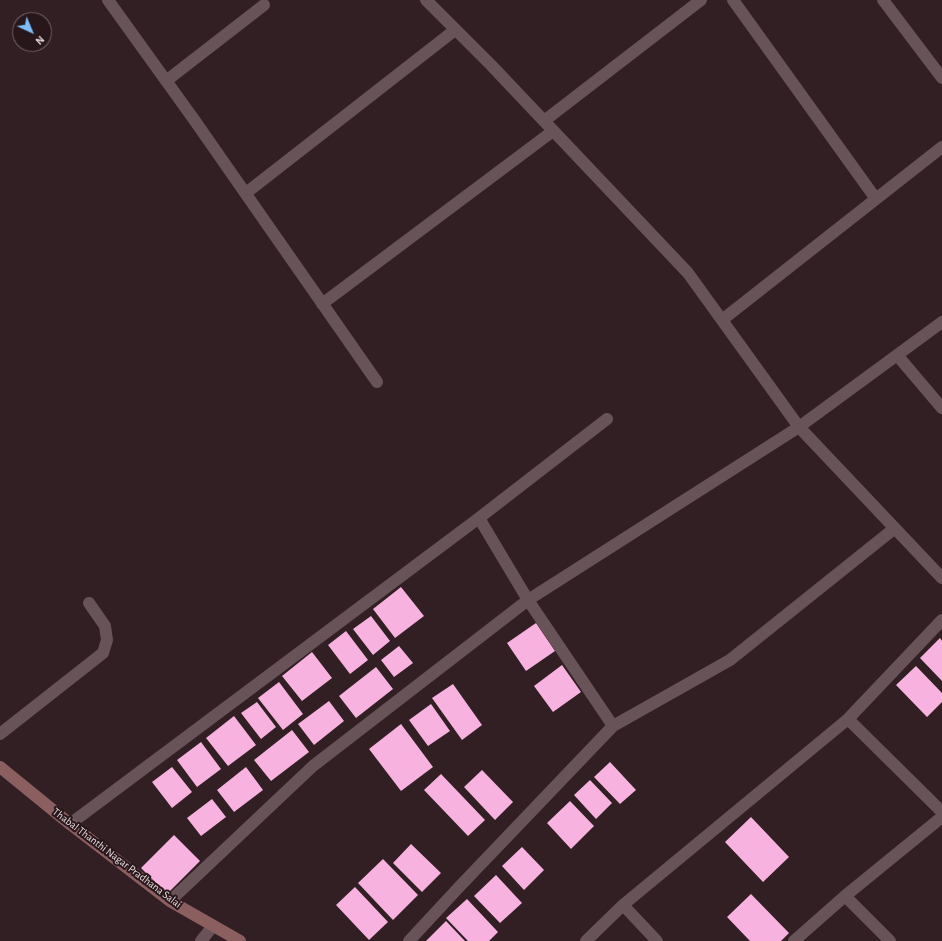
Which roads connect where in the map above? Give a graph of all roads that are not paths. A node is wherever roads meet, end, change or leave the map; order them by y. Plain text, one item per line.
1 (108, 0) edge
2 (426, 0) edge
3 (701, 0) edge
4 (733, 0) edge
5 (883, 0) edge
6 (264, 5) dead end
7 (455, 30) junction
8 (942, 78) edge
9 (166, 80) junction
10 (544, 121) junction
11 (553, 131) junction
12 (942, 147) edge
13 (246, 193) junction
14 (876, 199) junction
15 (322, 304) junction
16 (722, 320) junction
17 (942, 322) edge
18 (897, 355) junction
19 (377, 382) dead end
20 (942, 408) edge
21 (607, 419) dead end
22 (799, 428) junction
23 (479, 518) junction
24 (895, 528) junction
25 (942, 578) edge
26 (528, 600) junction
27 (88, 604) dead end
28 (942, 620) edge
29 (848, 719) junction
30 (613, 726) junction
31 (0, 734) edge
32 (0, 767) edge
33 (942, 812) edge
34 (942, 817) edge
35 (70, 824) junction
36 (845, 896) junction
37 (170, 901) junction
38 (623, 905) junction
39 (213, 926) junction
40 (201, 941) edge
41 (240, 941) edge
42 (409, 941) edge
43 (586, 941) edge
44 (657, 941) edge
45 (794, 941) edge
46 (890, 941) edge

1 - 9 street
2 - 7 street
3 - 10 street
4 - 14 street
5 - 8 street
6 - 9 street
7 - 10 street
7 - 13 street
9 - 13 street
10 - 11 street
11 - 15 street
11 - 16 street
12 - 14 street
13 - 15 street
14 - 16 street
15 - 19 street
16 - 22 street
17 - 18 street
18 - 20 street
18 - 22 street
21 - 23 street
22 - 24 street
22 - 26 street
23 - 26 street
23 - 35 street
24 - 25 street
24 - 30 street
26 - 30 street
26 - 37 street
27 - 31 street
28 - 29 street
29 - 33 street
29 - 38 street
30 - 42 street
32 - 35 main road, Thabal Thanthi Nagar Pradhana Salai
34 - 36 street
35 - 37 main road, Thabal Thanthi Nagar Pradhana Salai
36 - 45 street
36 - 46 street
37 - 39 main road, Thabal Thanthi Nagar Pradhana Salai
38 - 43 street
38 - 44 street
39 - 40 street
39 - 41 main road, Thabal Thanthi Nagar Pradhana Salai

